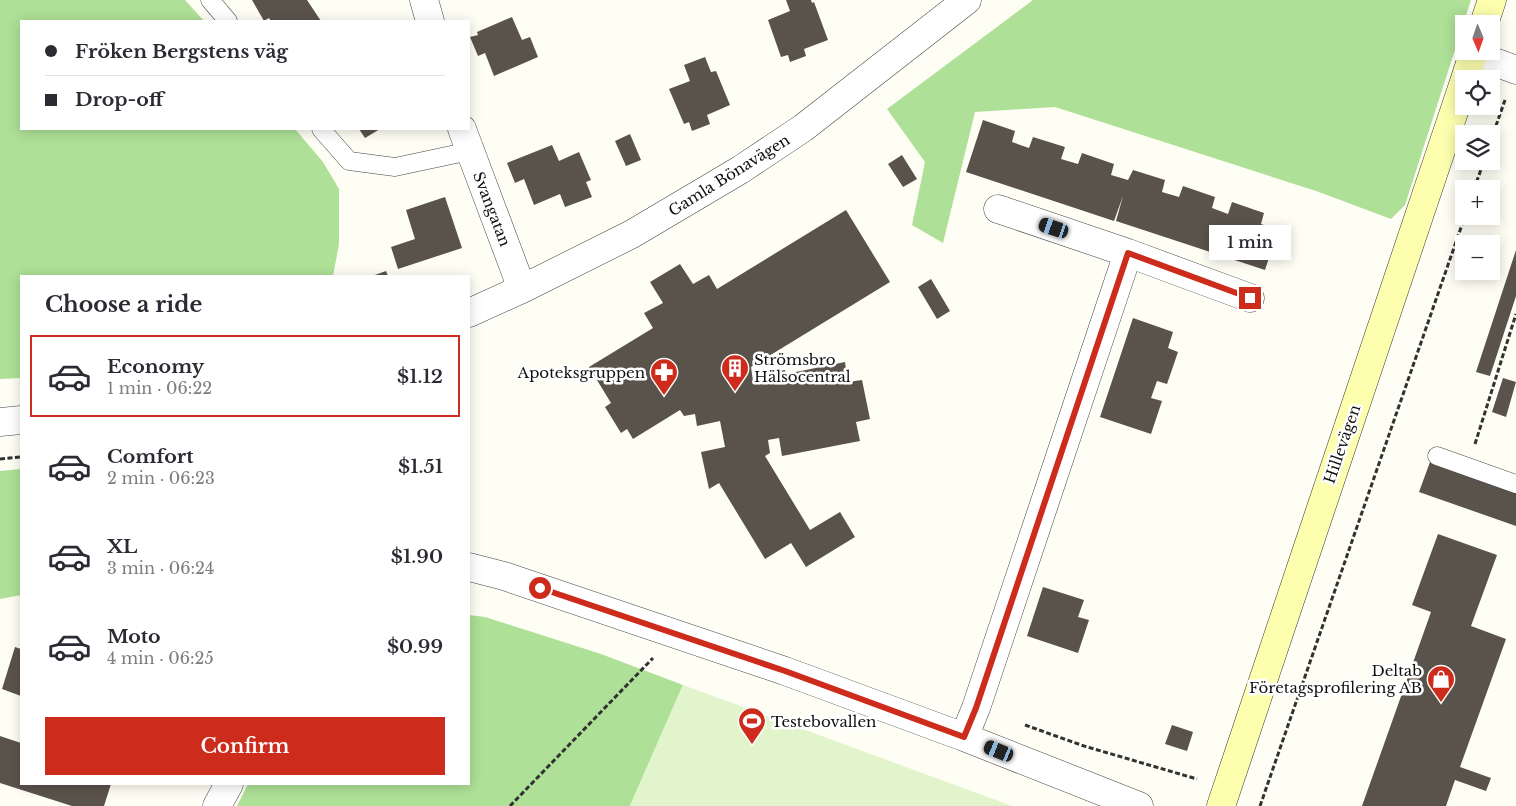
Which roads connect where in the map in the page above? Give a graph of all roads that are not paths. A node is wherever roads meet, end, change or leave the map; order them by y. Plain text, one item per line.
1 (210, 0) edge
2 (424, 0) edge
3 (967, 0) edge
4 (1492, 0) edge
5 (933, 11) edge
6 (1487, 15) edge
7 (227, 20) edge
8 (430, 20) edge
9 (1471, 61) edge
10 (1516, 70) edge
11 (1455, 109) edge
12 (322, 130) edge
13 (466, 140) edge
14 (998, 209) dead end
15 (1128, 253) junction
16 (522, 289) junction
17 (1250, 298) dead end
18 (470, 313) edge
19 (20, 420) edge
20 (0, 422) edge
21 (1437, 456) dead end
22 (1516, 484) edge
23 (470, 567) edge
24 (964, 737) junction
25 (228, 785) edge
26 (217, 806) edge
27 (1139, 806) edge
28 (1221, 806) edge

1 - 7 lane
2 - 8 street
3 - 5 street, Gamla Bönavägen
4 - 6 street
5 - 16 street, Gamla Bönavägen
9 - 10 street
11 - 28 street, Hillevägen
12 - 13 lane
13 - 16 street, Svangatan
14 - 15 street
15 - 17 street
15 - 24 street
16 - 18 street, Gamla Bönavägen
19 - 20 street
21 - 22 lane
23 - 24 street
24 - 27 street
25 - 26 street

